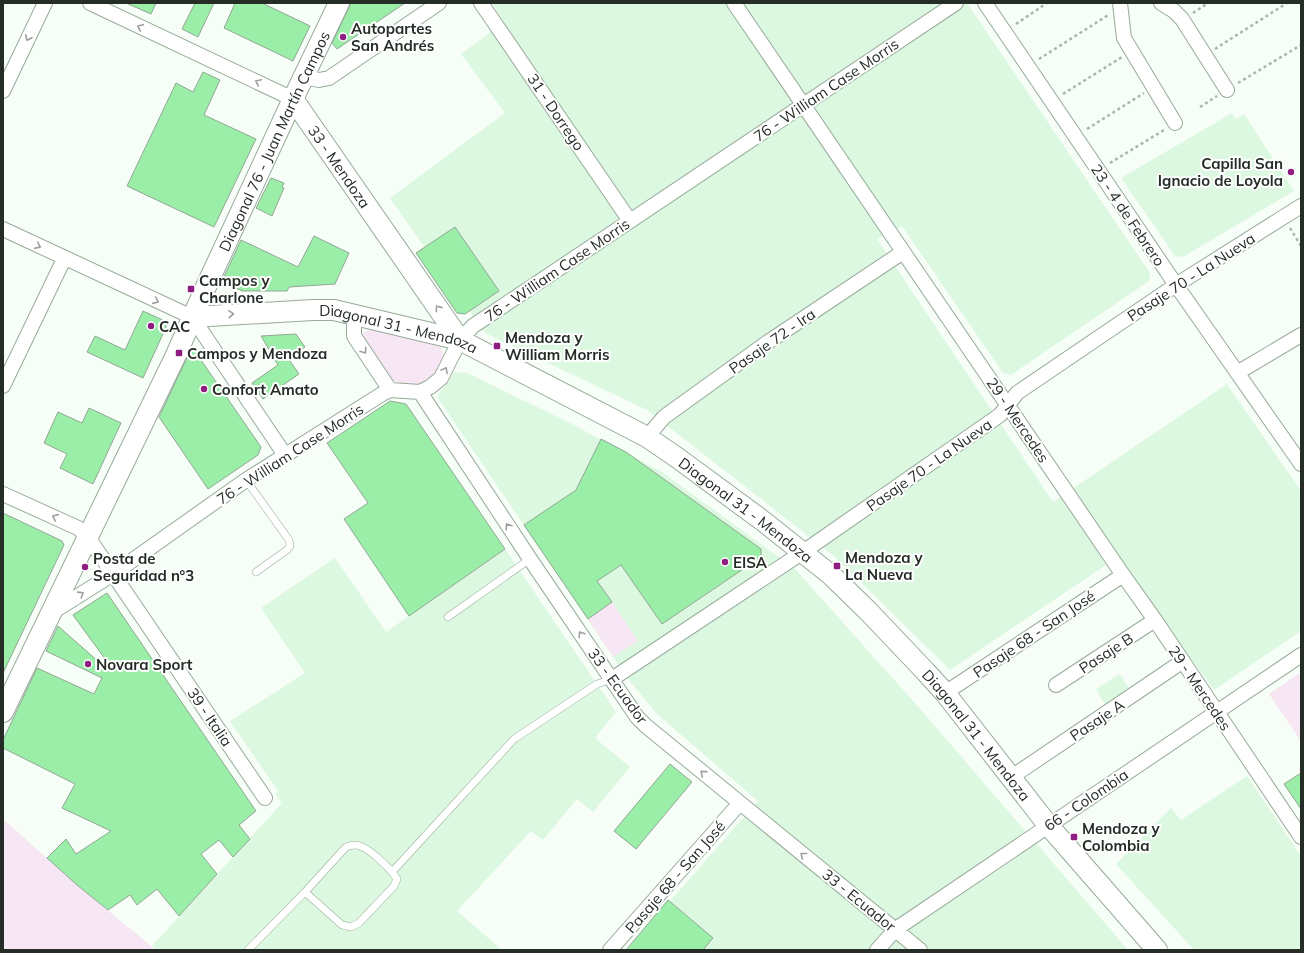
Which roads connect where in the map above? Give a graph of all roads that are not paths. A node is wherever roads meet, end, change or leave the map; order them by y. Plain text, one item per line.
1 (45, 3) edge
2 (90, 3) edge
3 (339, 3) edge
4 (439, 3) edge
5 (482, 3) edge
6 (734, 3) edge
7 (956, 3) edge
8 (985, 3) edge
9 (1161, 3) edge
10 (1120, 5) edge
11 (303, 77) junction
12 (1227, 90) road end
13 (3, 91) edge
14 (293, 99) junction
15 (803, 105) junction
16 (1175, 123) road end
17 (1301, 206) edge
18 (630, 221) junction
19 (3, 229) edge
20 (903, 252) junction
21 (64, 258) junction
22 (1176, 285) junction
23 (358, 315) junction
24 (192, 317) junction
25 (1301, 335) edge
26 (460, 340) junction
27 (1237, 373) junction
28 (3, 386) edge
29 (390, 390) junction
30 (420, 392) junction
31 (1008, 405) junction
32 (647, 437) junction
33 (286, 455) junction
34 (1301, 464) edge
35 (246, 480) junction
36 (3, 494) edge
37 (88, 537) junction
38 (803, 552) junction
39 (530, 559) junction
40 (256, 572) dead end
41 (113, 574) junction
42 (1123, 575) junction
43 (50, 614) junction
44 (448, 617) dead end
45 (1155, 620) junction
46 (1301, 655) edge
47 (1183, 661) junction
48 (612, 679) junction
49 (1056, 685) dead end
50 (945, 693) junction
51 (3, 712) edge
52 (1216, 713) junction
53 (1010, 778) junction
54 (265, 798) dead end
55 (740, 803) junction
56 (1048, 825) junction
57 (1301, 837) edge
58 (392, 872) junction
59 (305, 892) junction
60 (896, 929) junction
61 (248, 950) edge
62 (610, 950) edge
63 (877, 950) edge
64 (920, 950) edge
65 (1157, 950) edge

1 -> 13 street
14 -> 2 street, 33 - Mendoza
3 - 11 street, Diagonal 76 - Juan Martín Campos
4 - 11 street
5 - 18 street, 31 - Dorrego
6 - 15 street, 29 - Mercedes
7 - 15 street, 76 - William Case Morris
8 - 22 street, 23 - 4 de Febrero
9 - 12 street
10 - 16 street
11 - 14 street, Diagonal 76 - Juan Martín Campos
14 - 24 street, Diagonal 76 - Juan Martín Campos
26 -> 14 street, 33 - Mendoza
15 - 18 street, 76 - William Case Morris
15 - 20 street, 29 - Mercedes
17 - 22 street, Pasaje 70 - La Nueva
18 - 26 street, 76 - William Case Morris
19 -> 21 street
20 - 31 street, 29 - Mercedes
20 - 32 street, Pasaje 72 - Ira
21 -> 24 street
21 - 28 street
22 - 27 street, 23 - 4 de Febrero
22 - 31 street, Pasaje 70 - La Nueva
24 -> 23 street, Diagonal 31 - Mendoza
23 - 26 street, Diagonal 31 - Mendoza
23 -> 29 street
24 - 33 street
24 - 37 street, Diagonal 76 - Juan Martín Campos
25 - 27 street
30 -> 26 street, 76 - William Case Morris
26 - 32 street, Diagonal 31 - Mendoza
27 - 34 street, 23 - 4 de Febrero
29 - 30 street
29 - 33 street, 76 - William Case Morris
39 -> 30 street, 33 - Ecuador
31 - 38 street, Pasaje 70 - La Nueva
31 - 42 street, 29 - Mercedes
32 - 38 street, Diagonal 31 - Mendoza
33 - 35 street, 76 - William Case Morris
35 - 40 lane
35 - 41 street, 76 - William Case Morris
37 -> 36 street, 39 - Italia
37 - 41 street, 39 - Italia
37 - 43 street, Diagonal 76 - Juan Martín Campos
38 - 48 street, Pasaje 70 - La Nueva
38 - 50 street, Diagonal 31 - Mendoza
39 - 44 lane
48 -> 39 street, 33 - Ecuador
43 -> 41 street, 76 - William Case Morris
41 - 54 street, 39 - Italia
42 - 45 street, 29 - Mercedes
42 - 50 street, Pasaje 68 - San José
43 - 51 street, Diagonal 76 - Juan Martín Campos
45 - 47 street, 29 - Mercedes
45 - 49 street, Pasaje B
46 - 52 street, 66 - Colombia
47 - 52 street, 29 - Mercedes
47 - 53 street, Pasaje A
55 -> 48 street, 33 - Ecuador
48 - 58 lane
50 - 53 street, Diagonal 31 - Mendoza
52 - 56 street, 66 - Colombia
52 - 57 street, 29 - Mercedes
53 - 56 street, Diagonal 31 - Mendoza
60 -> 55 street, 33 - Ecuador
55 - 62 street, Pasaje 68 - San José
56 - 60 street, 66 - Colombia
56 - 65 street, Diagonal 31 - Mendoza
58 - 59 lane
58 - 59 lane
59 - 61 lane
60 - 63 street, 66 - Colombia
60 - 64 street, 33 - Ecuador

